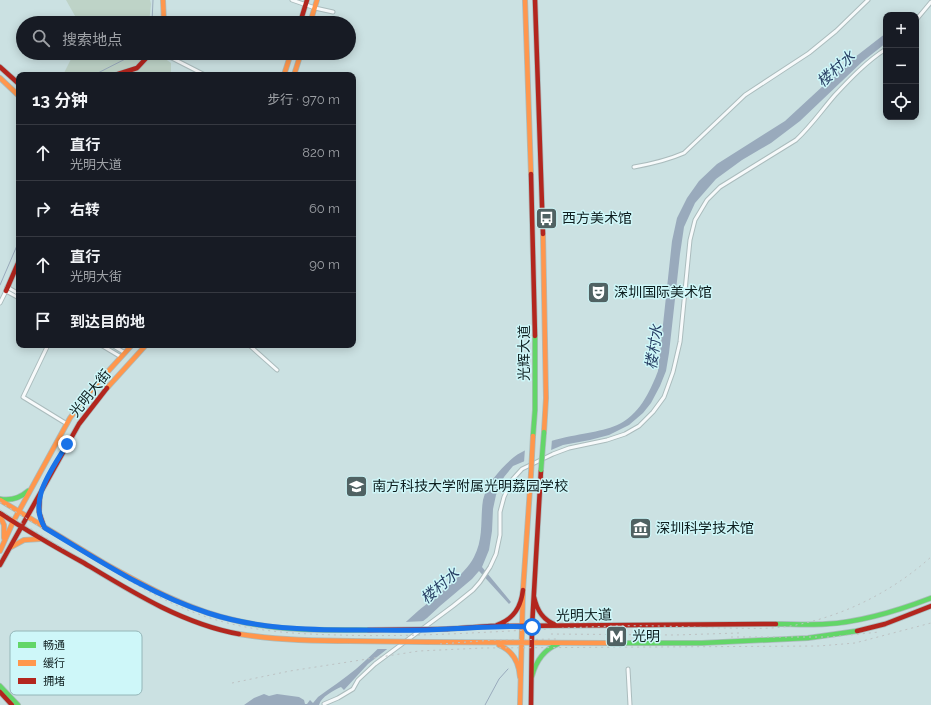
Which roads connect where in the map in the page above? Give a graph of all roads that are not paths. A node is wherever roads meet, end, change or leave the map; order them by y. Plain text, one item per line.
1 (163, 0) edge
2 (292, 0) edge
3 (317, 0) edge
4 (525, 0) edge
5 (535, 0) edge
6 (868, 0) edge
7 (306, 2) edge
8 (931, 2) edge
9 (315, 8) junction
10 (333, 12) dead end
11 (164, 16) edge
12 (302, 16) edge
13 (312, 16) edge
14 (919, 16) edge
15 (883, 52) edge
16 (144, 60) edge
17 (176, 60) edge
18 (289, 60) edge
19 (299, 60) edge
20 (0, 67) edge
21 (124, 72) edge
22 (199, 72) edge
23 (285, 72) edge
24 (295, 72) edge
25 (0, 78) edge
26 (16, 81) edge
27 (16, 93) edge
28 (634, 167) dead end
29 (16, 267) edge
30 (6, 289) junction
31 (16, 293) edge
32 (16, 296) edge
33 (0, 303) edge
34 (47, 348) edge
35 (106, 348) edge
36 (118, 348) edge
37 (129, 348) edge
38 (143, 348) edge
39 (252, 348) edge
40 (125, 352) junction
41 (122, 357) junction
42 (277, 370) dead end
43 (67, 424) junction
44 (31, 488) junction
45 (41, 490) junction
46 (0, 499) edge
47 (18, 512) junction
48 (0, 514) edge
49 (27, 517) junction
50 (13, 522) junction
51 (21, 527) junction
52 (45, 528) junction
53 (42, 539) junction
54 (3, 545) junction
55 (8, 549) junction
56 (0, 551) edge
57 (0, 565) edge
58 (523, 590) junction
59 (534, 597) junction
60 (931, 598) edge
61 (931, 606) edge
62 (491, 626) junction
63 (522, 626) junction
64 (561, 626) junction
65 (532, 627) junction
66 (349, 641) dead end
67 (380, 642) dead end
68 (490, 643) junction
69 (521, 643) junction
70 (532, 643) junction
71 (565, 643) junction
72 (628, 669) dead end
73 (532, 676) junction
74 (520, 677) junction
75 (0, 686) edge
76 (0, 692) edge
77 (324, 704) edge
78 (12, 705) edge
79 (18, 705) edge
80 (520, 705) edge
81 (532, 705) edge
82 (630, 705) edge

1 - 11 main road
2 - 7 street
3 - 9 main road
4 - 58 main road, 光辉大道, bridge
5 - 59 main road, 光辉大道, bridge
6 - 28 street
7 - 9 street
7 - 12 main road
8 - 14 street
9 - 10 street
9 - 13 main road
15 - 77 street
16 - 21 main road
17 - 22 street
18 - 23 main road
19 - 24 main road
20 - 26 main road
25 - 27 main road
29 - 30 main road
30 - 31 street
30 - 32 street
30 - 33 street
34 - 43 street
35 - 41 street
36 - 40 street
37 - 40 main road, 光明大街
38 - 45 main road, 光明大街
39 - 42 street
40 - 41 main road, 光明大街
41 - 43 main road, 光明大街
43 - 44 main road, 光明大街
44 - 46 main road
44 - 47 main road, 光明大街
45 - 49 main road, 光明大街
45 - 52 main road
46 - 47 main road, 光明大道
47 - 49 main road, 光明大道
47 - 50 main road, 光明大街
48 - 50 main road
48 - 54 main road
49 - 51 main road, 光明大街
49 - 52 main road, 光明大道
50 - 51 main road
50 - 54 main road, 光明大街
51 - 53 main road
51 - 55 main road, 光明大街
52 - 62 main road, 光明大道, bridge
53 - 55 main road
53 - 67 main road
54 - 56 main road, 光明大街
55 - 57 main road, 光明大街
58 - 62 main road
58 - 63 main road, 光辉大道
59 - 64 main road
59 - 65 main road, 光辉大道
60 - 64 main road, 光明大道
61 - 71 main road, 光明大道
62 - 63 main road, 光明大道
63 - 65 main road, 光明大道
63 - 69 main road, 光辉大道
64 - 65 main road, 光明大道
65 - 70 main road, 光辉大道
66 - 68 main road, 光明大道, bridge
68 - 69 main road, 光明大道
68 - 74 main road
69 - 70 main road, 光明大道
69 - 74 main road, 光辉大道
70 - 71 main road, 光明大道
70 - 73 main road, 光辉大道
71 - 73 main road
72 - 82 street
73 - 81 main road, 光辉大道
74 - 80 main road, 光辉大道
75 - 79 main road
76 - 78 main road

